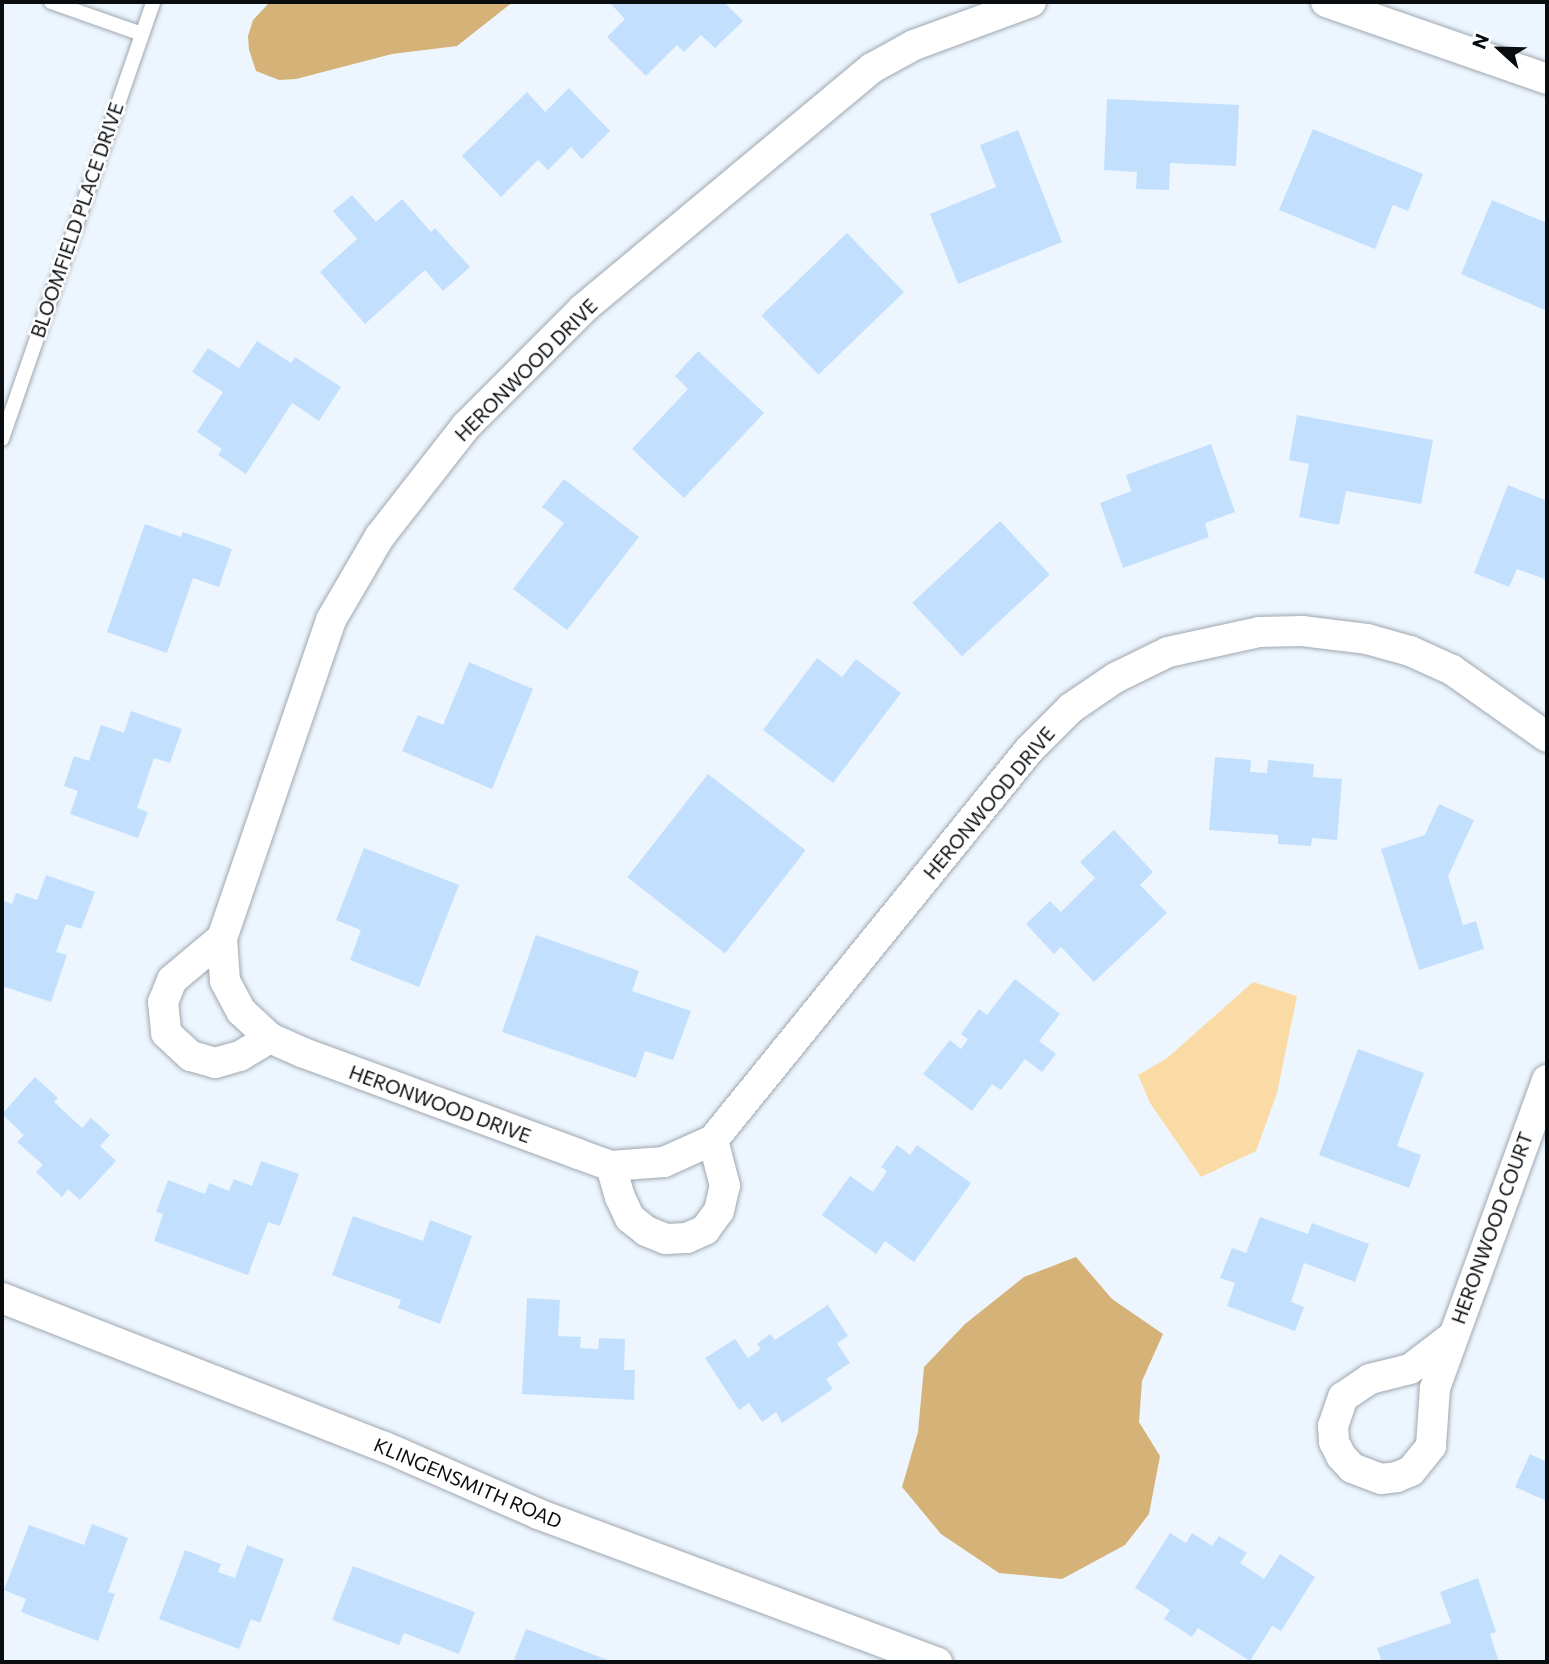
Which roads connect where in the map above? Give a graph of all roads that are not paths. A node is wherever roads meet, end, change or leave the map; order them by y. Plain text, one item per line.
1 (51, 2) edge
2 (153, 2) edge
3 (1031, 2) edge
4 (1326, 2) edge
5 (970, 12) edge
6 (142, 34) junction
7 (1547, 79) edge
8 (2, 439) edge
9 (1547, 737) edge
10 (222, 938) junction
11 (270, 1038) junction
12 (1547, 1080) edge
13 (713, 1140) junction
14 (611, 1166) junction
15 (2, 1298) edge
16 (1452, 1337) junction
17 (937, 1662) edge

1 - 6 lane
2 - 6 lane, BLOOMFIELD PLACE DRIVE
3 - 5 street, HERONWOOD DRIVE
4 - 7 street
5 - 10 street, HERONWOOD DRIVE
6 - 8 lane, BLOOMFIELD PLACE DRIVE
9 - 13 street, HERONWOOD DRIVE
10 - 11 street, HERONWOOD DRIVE
10 - 11 street
11 - 14 street, HERONWOOD DRIVE
12 - 16 street, HERONWOOD COURT
13 - 14 street, HERONWOOD DRIVE
13 - 14 street
15 - 17 street, KLINGENSMITH ROAD
16 - 16 street, HERONWOOD COURT

